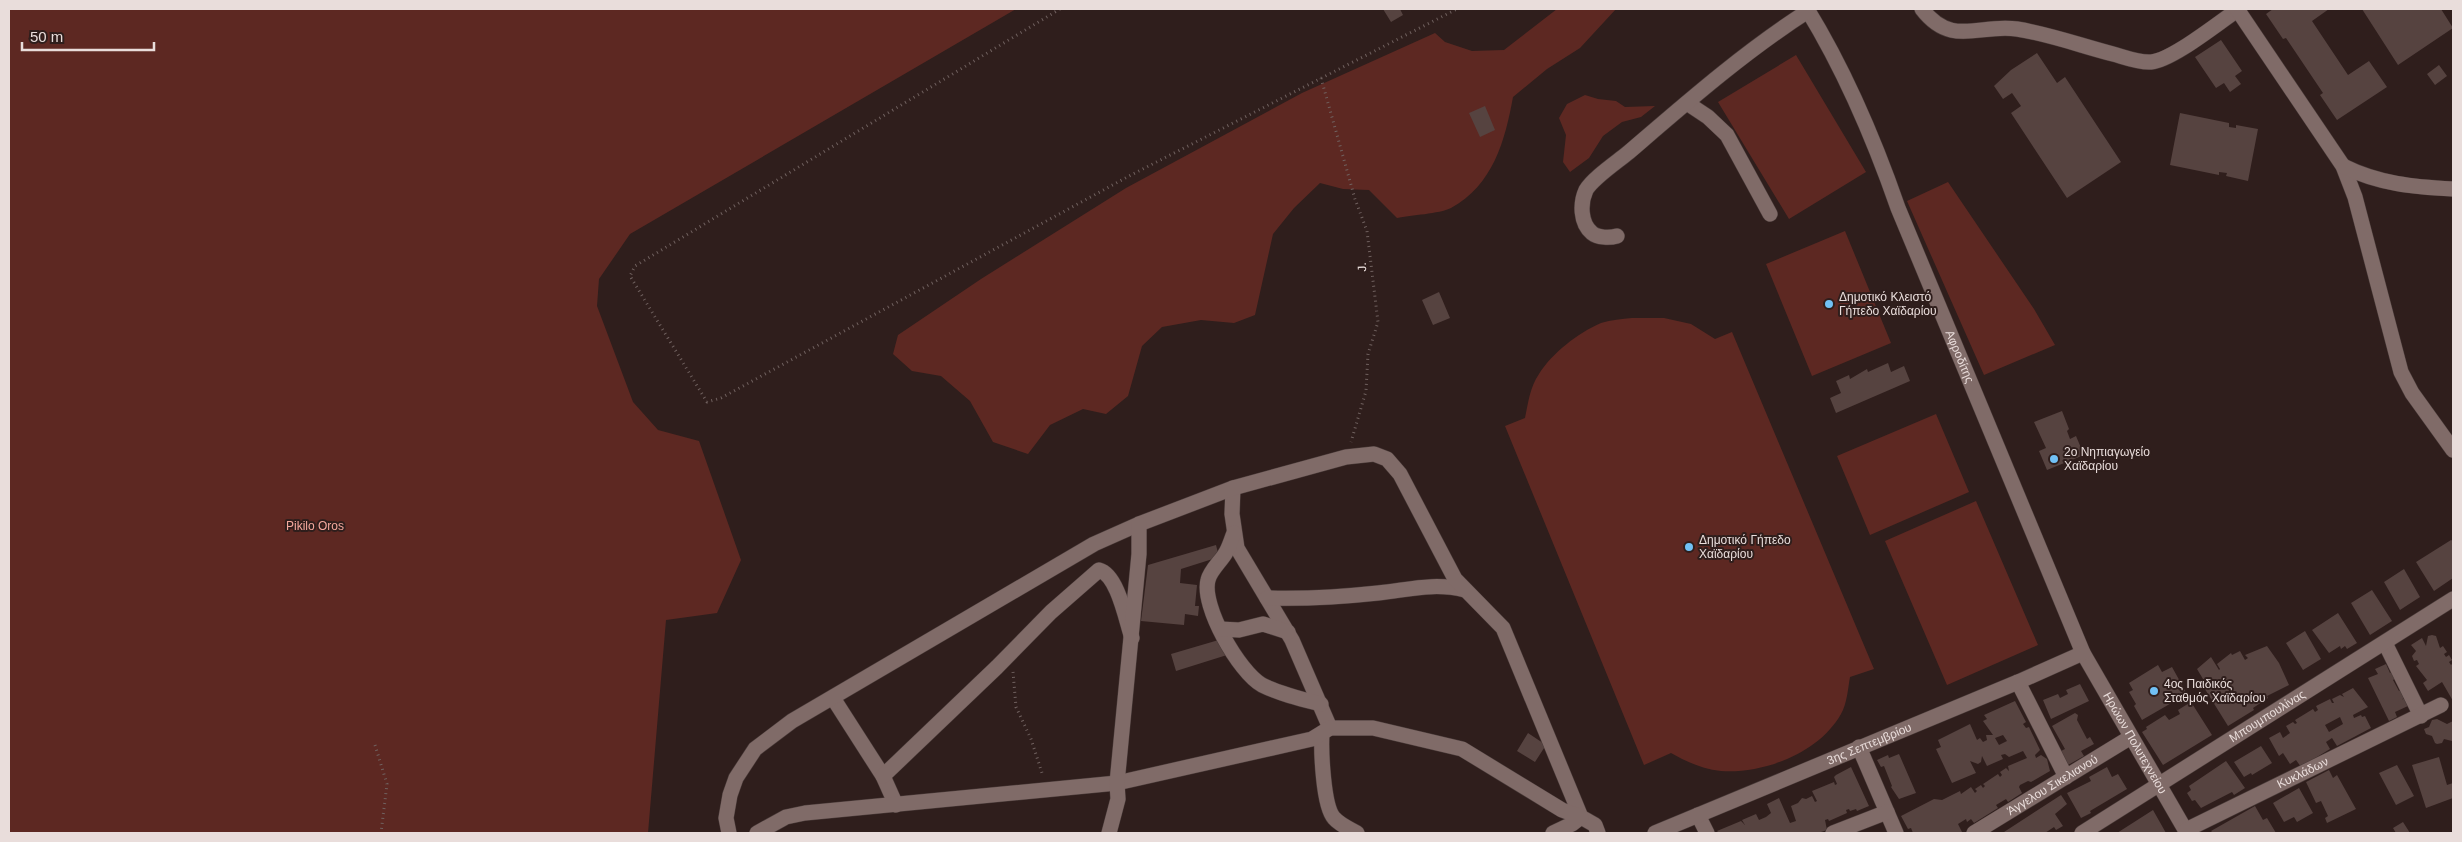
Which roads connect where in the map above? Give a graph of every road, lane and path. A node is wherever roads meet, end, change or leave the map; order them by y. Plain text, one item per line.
1 (1060, 9) edge
2 (1456, 9) edge
3 (1922, 9) edge
4 (2238, 9) edge
5 (1808, 10) edge
6 (1321, 78) junction
7 (1687, 103) junction
8 (2343, 166) junction
9 (2453, 189) edge
10 (1770, 214) dead end
11 (1618, 236) dead end
12 (2453, 450) edge
13 (1346, 457) junction
14 (1233, 488) junction
15 (1139, 524) junction
16 (1234, 533) junction
17 (1465, 590) junction
18 (1267, 598) junction
19 (2453, 599) edge
20 (1220, 629) junction
21 (1288, 632) junction
22 (1132, 638) junction
23 (2385, 643) junction
24 (1011, 653) junction
25 (2083, 653) junction
26 (2018, 682) junction
27 (833, 698) junction
28 (1320, 704) junction
29 (2441, 705) dead end
30 (2421, 716) junction
31 (1326, 731) junction
32 (2131, 737) junction
33 (375, 744) dead end
34 (1859, 747) junction
35 (883, 776) junction
36 (2066, 777) junction
37 (1117, 783) junction
38 (2158, 785) junction
39 (1056, 789) junction
40 (896, 805) junction
41 (1887, 812) junction
42 (1698, 815) junction
43 (1581, 817) junction
44 (2186, 832) edge
45 (381, 833) edge
46 (729, 833) edge
47 (757, 833) edge
48 (1109, 833) edge
49 (1357, 833) edge
50 (1553, 833) edge
51 (1598, 833) edge
52 (1655, 833) edge
53 (1707, 833) edge
54 (1833, 833) edge
55 (1896, 833) edge
56 (1974, 833) edge
57 (2082, 833) edge

1 - 6 path
2 - 6 path
3 - 4 street
4 - 8 street
5 - 7 street
5 - 25 street, Αφροδίτης
6 - 13 path, J.
7 - 10 street
7 - 11 street
8 - 9 street
8 - 12 street
13 - 14 street
13 - 17 street
14 - 15 street
14 - 16 street
15 - 22 street
15 - 27 street
16 - 18 street
16 - 20 street
17 - 18 street
17 - 43 street
18 - 21 street
19 - 23 street, Μπουμπουλίνας
20 - 21 street
20 - 28 street
21 - 28 street
22 - 24 street
22 - 37 street
23 - 30 street
23 - 38 street, Μπουμπουλίνας
24 - 35 street
24 - 39 path
25 - 26 street, 3ης Σεπτεμβρίου
25 - 32 street, Ηρώων Πολυτεχνείου
26 - 34 street, 3ης Σεπτεμβρίου
26 - 36 street
27 - 35 street
27 - 46 street
28 - 31 street
29 - 30 street, Κυκλάδων
30 - 44 street, Κυκλάδων
31 - 37 street
31 - 43 street
31 - 49 street
32 - 36 street, Άγγελου Σικελιανού
32 - 38 street, Ηρώων Πολυτεχνείου
33 - 45 path
34 - 41 street
34 - 42 street, 3ης Σεπτεμβρίου
35 - 40 street
36 - 56 street, Άγγελου Σικελιανού
37 - 39 street
37 - 48 street
38 - 44 street, Ηρώων Πολυτεχνείου
38 - 57 street, Μπουμπουλίνας
39 - 40 street
40 - 47 street
41 - 54 street
41 - 55 street
42 - 52 street, 3ης Σεπτεμβρίου
42 - 53 street
43 - 50 street
43 - 51 street

